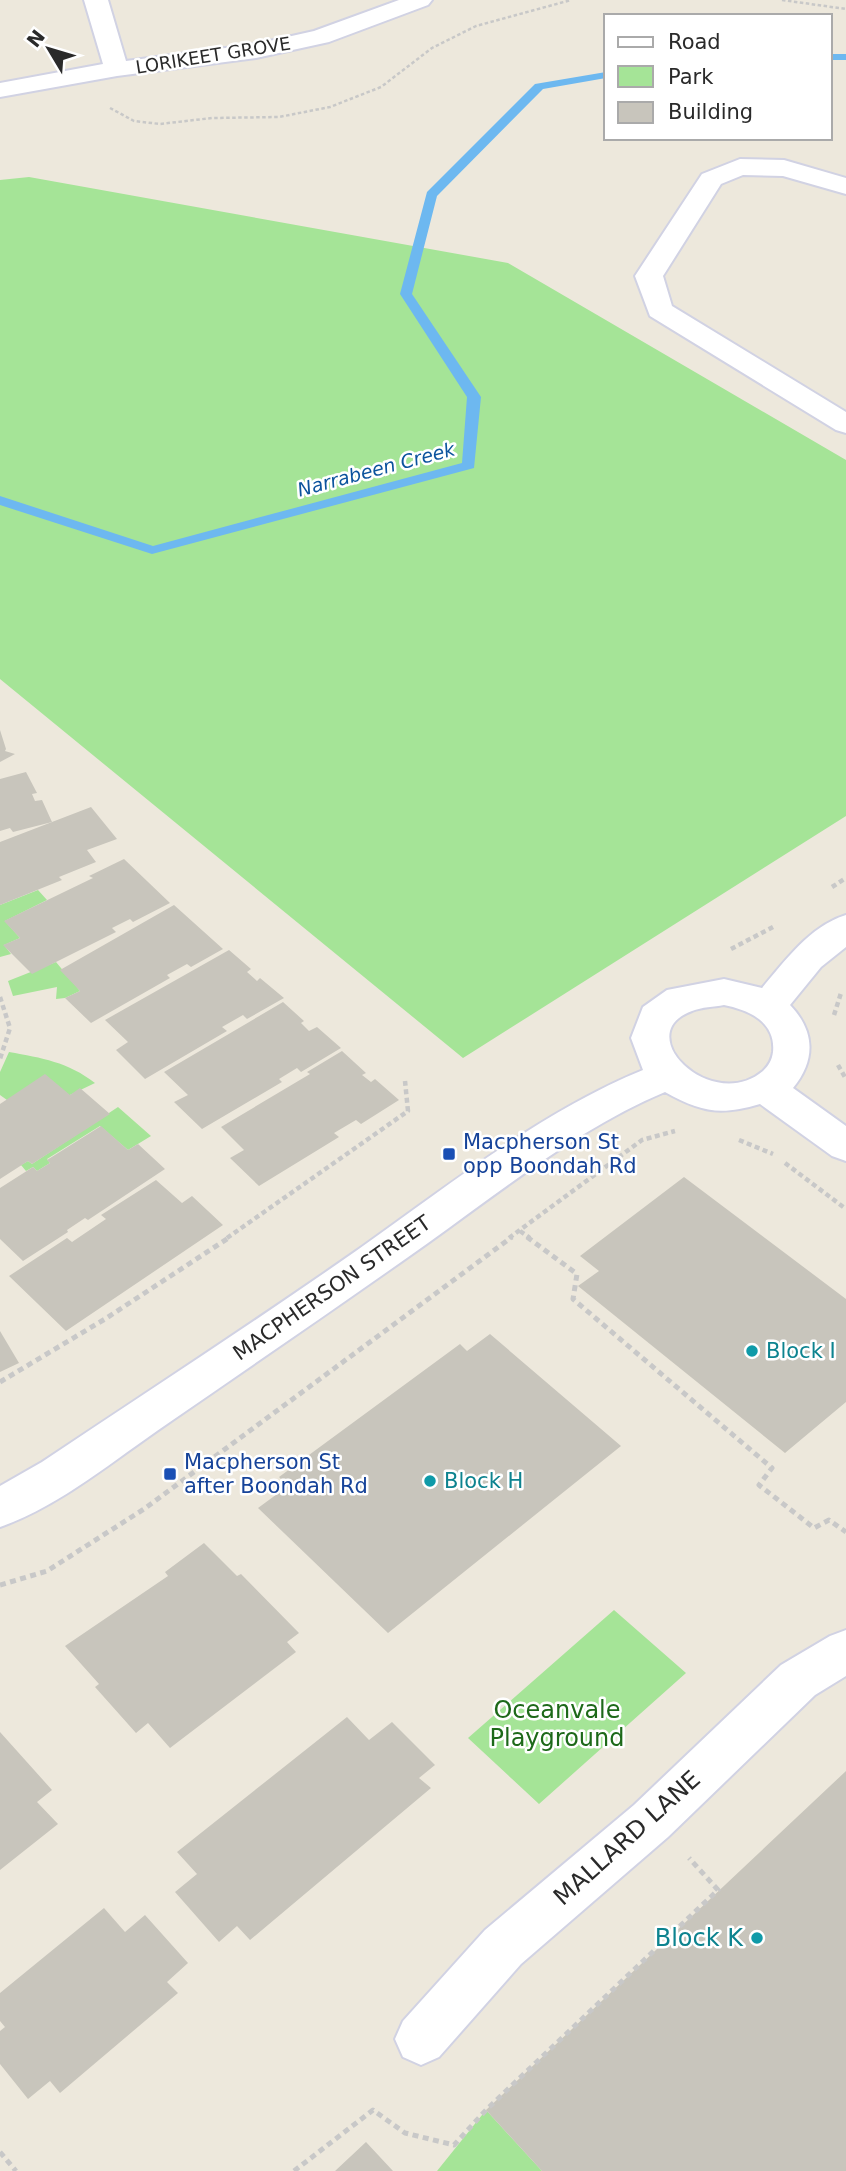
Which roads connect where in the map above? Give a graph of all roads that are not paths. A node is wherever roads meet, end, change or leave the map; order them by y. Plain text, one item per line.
1 (96, 0) edge
2 (421, 0) edge
3 (117, 69) junction
4 (0, 90) edge
5 (846, 186) edge
6 (846, 424) edge
7 (846, 928) edge
8 (768, 1006) junction
9 (667, 1076) junction
10 (766, 1088) junction
11 (846, 1146) edge
12 (0, 1508) edge
13 (846, 1651) edge
14 (421, 2039) dead end

1 - 3 street
2 - 3 street, LORIKEET GROVE
3 - 4 street, LORIKEET GROVE
5 - 6 street
7 - 8 street
8 - 9 street
8 - 10 street
9 - 10 street
9 - 12 street, MACPHERSON STREET
10 - 11 street
13 - 14 street, MALLARD LANE

